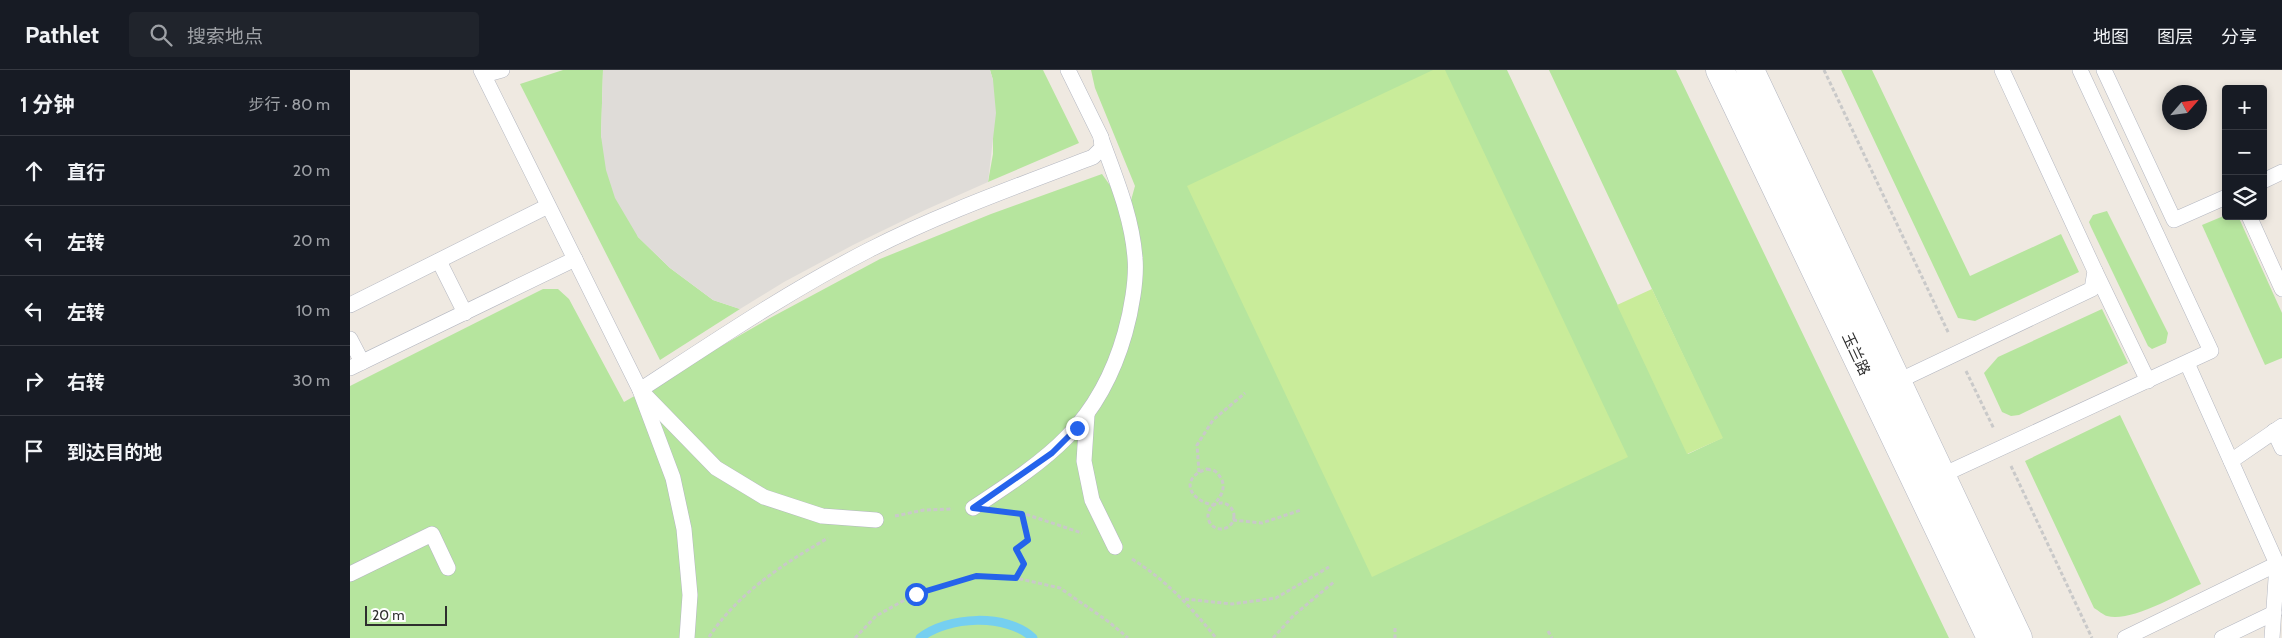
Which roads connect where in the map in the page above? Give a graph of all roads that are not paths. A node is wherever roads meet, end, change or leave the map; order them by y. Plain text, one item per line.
1 (502, 70) edge
2 (1068, 70) edge
3 (1720, 70) edge
4 (1750, 70) edge
5 (2002, 70) edge
6 (2080, 70) edge
7 (2104, 70) edge
8 (482, 73) edge
9 (1101, 137) junction
10 (2282, 172) edge
11 (2267, 179) edge
12 (2222, 199) edge
13 (548, 206) junction
14 (2251, 220) edge
15 (575, 259) junction
16 (439, 261) junction
17 (2095, 271) junction
18 (2282, 289) edge
19 (350, 306) edge
20 (465, 312) junction
21 (350, 339) edge
22 (2187, 363) junction
23 (356, 365) edge
24 (2148, 382) junction
25 (1886, 387) junction
26 (640, 390) junction
27 (1087, 413) junction
28 (2278, 429) edge
29 (2282, 448) edge
30 (2231, 461) junction
31 (1930, 481) junction
32 (973, 508) road end
33 (876, 520) road end
34 (1114, 547) road end
35 (2277, 564) junction
36 (448, 568) dead end
37 (350, 574) edge
38 (2279, 589) edge
39 (2274, 613) junction
40 (687, 638) edge
41 (1991, 638) edge
42 (2018, 638) edge
43 (2125, 638) edge
44 (2222, 638) edge
45 (2272, 638) edge

1 - 8 lane
2 - 9 lane
3 - 25 street, 玉兰路
4 - 25 street, 玉兰路
5 - 17 lane
6 - 22 lane
7 - 12 lane
8 - 13 lane
9 - 26 lane
9 - 27 lane
10 - 11 lane
13 - 15 lane
13 - 16 lane
14 - 18 lane
15 - 20 lane
15 - 26 lane
16 - 19 lane
16 - 20 lane
17 - 24 lane
17 - 25 lane
20 - 23 lane
21 - 23 lane
22 - 24 lane
22 - 30 lane
24 - 31 lane
25 - 31 street, 玉兰路
26 - 33 lane
26 - 40 lane
27 - 32 lane
27 - 34 lane
28 - 29 lane
28 - 30 lane
30 - 35 lane
31 - 41 street, 玉兰路
31 - 42 street, 玉兰路
35 - 38 lane
35 - 43 lane
36 - 37 lane
38 - 39 lane
39 - 44 lane
39 - 45 lane

